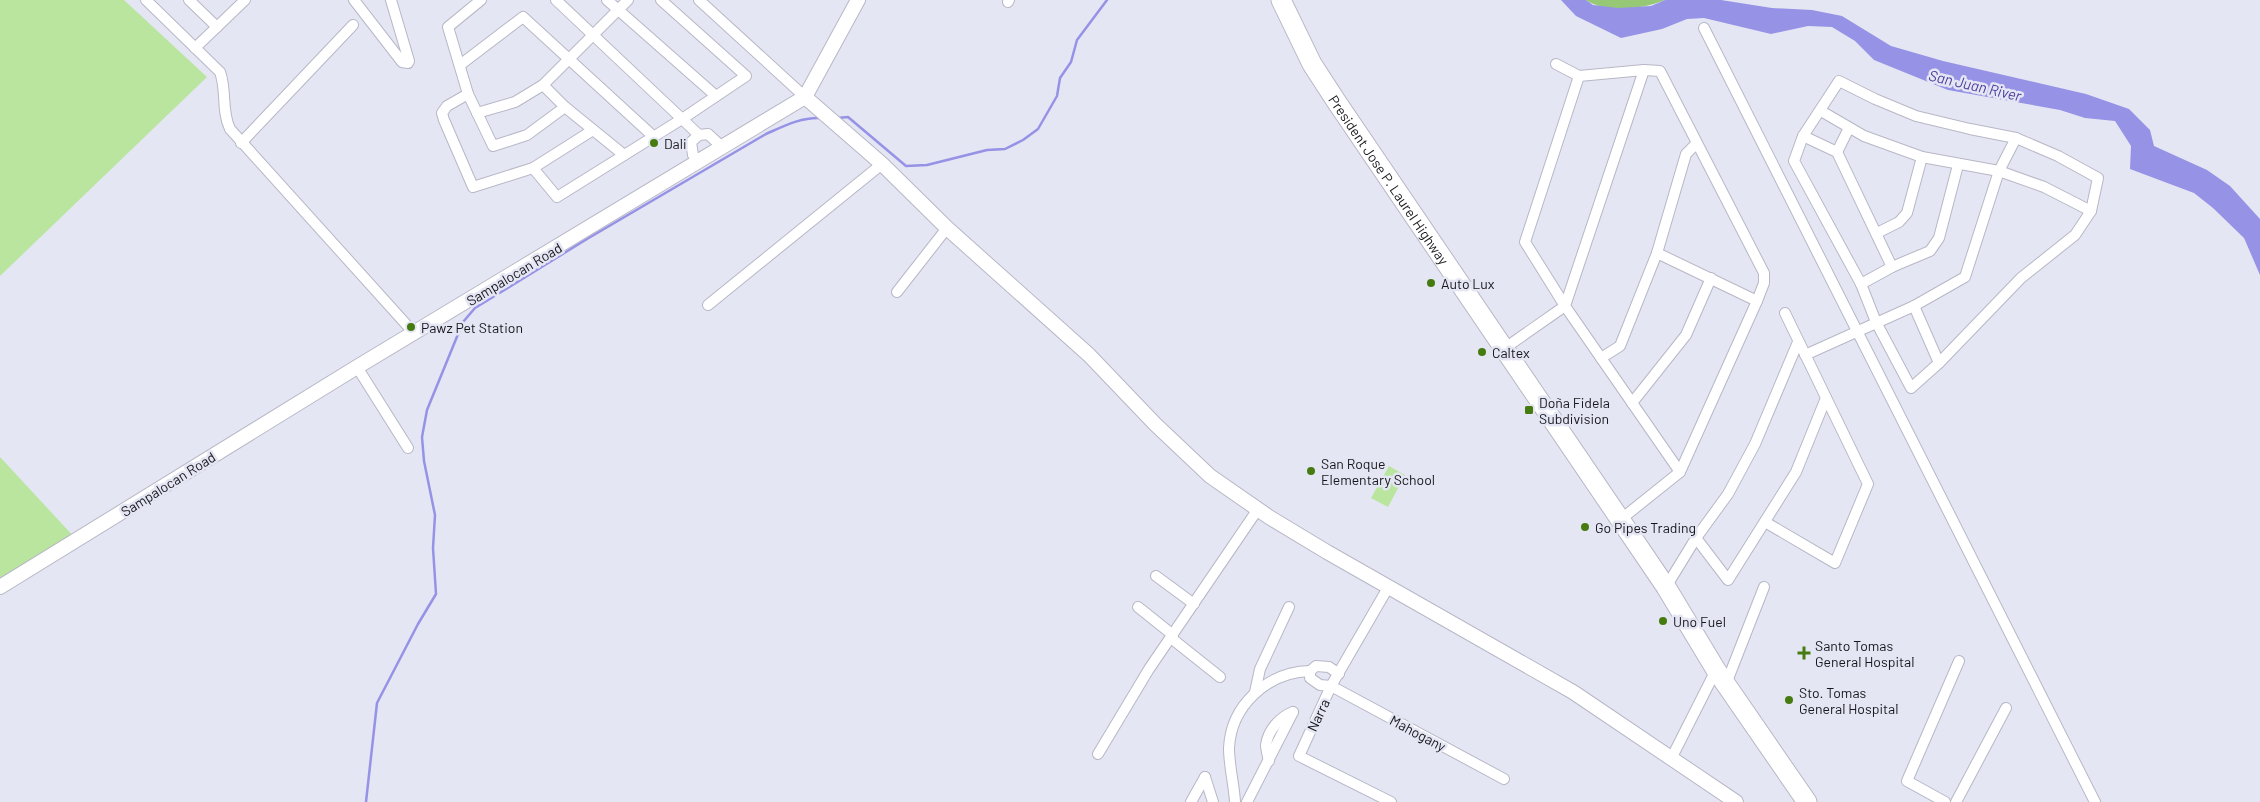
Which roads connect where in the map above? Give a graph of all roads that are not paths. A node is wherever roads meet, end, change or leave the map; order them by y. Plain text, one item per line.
1 (146, 0) edge
2 (189, 0) edge
3 (245, 0) edge
4 (354, 0) edge
5 (391, 0) edge
6 (481, 0) edge
7 (556, 0) edge
8 (607, 0) edge
9 (628, 0) edge
10 (661, 0) edge
11 (699, 0) edge
12 (858, 0) edge
13 (1281, 0) edge
14 (618, 10) junction
15 (353, 25) dead end
16 (217, 27) junction
17 (1704, 28) dead end
18 (593, 35) junction
19 (195, 48) junction
20 (570, 60) junction
21 (1556, 64) dead end
22 (460, 65) junction
23 (1644, 70) junction
24 (1579, 76) junction
25 (543, 85) junction
26 (468, 94) junction
27 (716, 96) junction
28 (805, 97) junction
29 (565, 107) junction
30 (1821, 111) junction
31 (477, 113) junction
32 (682, 120) junction
33 (1849, 128) junction
34 (593, 130) junction
35 (699, 135) junction
36 (1803, 136) junction
37 (654, 137) junction
38 (2016, 138) junction
39 (241, 143) junction
40 (1696, 144) junction
41 (723, 148) junction
42 (1837, 152) junction
43 (624, 155) junction
44 (1922, 157) junction
45 (700, 162) junction
46 (882, 164) junction
47 (1958, 165) junction
48 (533, 168) junction
49 (1999, 171) junction
50 (2091, 211) junction
51 (947, 228) junction
52 (1877, 233) junction
53 (1657, 253) junction
54 (1892, 267) junction
55 (1710, 278) junction
56 (1861, 284) junction
57 (897, 292) dead end
58 (1757, 301) junction
59 (708, 304) dead end
60 (1565, 306) junction
61 (1914, 306) junction
62 (1785, 313) dead end
63 (1876, 322) junction
64 (1858, 330) junction
65 (414, 333) junction
66 (1798, 342) junction
67 (1505, 348) junction
68 (1805, 355) junction
69 (1601, 358) junction
70 (1939, 363) junction
71 (357, 367) junction
72 (1826, 398) junction
73 (1632, 403) junction
74 (408, 448) dead end
75 (1680, 472) junction
76 (1258, 508) junction
77 (1620, 520) junction
78 (1766, 522) junction
79 (1696, 538) junction
80 (1156, 576) dead end
81 (1389, 586) junction
82 (0, 587) edge
83 (1666, 587) junction
84 (1764, 587) dead end
85 (1194, 604) junction
86 (1138, 607) dead end
87 (1289, 608) dead end
88 (1172, 636) junction
89 (1959, 660) dead end
90 (1310, 674) junction
91 (1339, 674) junction
92 (1220, 677) dead end
93 (1721, 677) junction
94 (1331, 686) junction
95 (1254, 692) junction
96 (2006, 708) dead end
97 (1098, 754) dead end
98 (1671, 759) junction
99 (1269, 761) dead end
100 (1504, 779) dead end
101 (1929, 793) junction
102 (1191, 802) edge
103 (1213, 802) edge
104 (1236, 802) edge
105 (1247, 802) edge
106 (1390, 802) edge
107 (1736, 802) edge
108 (1807, 802) edge
109 (1922, 802) edge
110 (1945, 802) edge
111 (1956, 802) edge
112 (2095, 802) edge

1 - 19 street
2 - 16 street
3 - 16 street
4 - 5 street
6 - 22 street
7 - 18 street
8 - 14 street
9 - 14 street
10 - 27 street
11 - 28 street
12 - 28 street, Sampalocan Road
13 - 67 highway, President Jose P. Laurel Highway
14 - 18 street
14 - 27 street
15 - 39 street
16 - 19 street
17 - 64 street
18 - 20 street
18 - 32 street
19 - 39 street
20 - 22 street
20 - 25 street
20 - 37 street
21 - 24 street
22 - 26 street
23 - 24 street
23 - 40 street
23 - 60 street
24 - 60 street
25 - 29 street
25 - 31 street
26 - 31 street
26 - 48 street
27 - 32 street
28 - 41 street, Sampalocan Road
28 - 46 street
29 - 31 street
29 - 34 street
30 - 33 street
30 - 36 street
30 - 38 street
32 - 35 street
32 - 37 street
33 - 42 street
33 - 44 street
34 - 43 street
34 - 48 street
35 - 41 street
35 - 45 street
36 - 42 street
36 - 56 street
37 - 43 street
38 - 49 street
38 - 50 street
39 - 65 street
40 - 53 street
40 - 58 street
41 - 45 street, Sampalocan Road
42 - 52 street
43 - 48 street
44 - 47 street
44 - 52 street
45 - 65 street, Sampalocan Road
46 - 51 street
46 - 59 street
47 - 49 street
47 - 54 street
49 - 50 street
49 - 61 street
50 - 70 street
51 - 57 street
51 - 76 street
52 - 54 street
53 - 55 street
53 - 69 street
54 - 56 street
55 - 58 street
55 - 73 street
56 - 63 street
58 - 75 street
60 - 67 street
60 - 69 street
61 - 63 street
61 - 70 street
62 - 66 street
63 - 64 street
63 - 70 street
64 - 68 street
64 - 112 street
65 - 71 street, Sampalocan Road
66 - 68 street
66 - 79 street
67 - 77 highway, President Jose P. Laurel Highway
68 - 72 street
69 - 73 street
71 - 74 street
71 - 82 street, Sampalocan Road
72 - 78 street
72 - 78 street
73 - 75 street
75 - 77 street
76 - 81 street
76 - 85 street
77 - 83 highway, President Jose P. Laurel Highway
78 - 79 street
79 - 83 street
80 - 85 street
81 - 91 street, Narra
81 - 98 street
83 - 93 highway, President Jose P. Laurel Highway
84 - 93 street
85 - 88 street
86 - 88 street
87 - 95 street
88 - 92 street
88 - 97 street
89 - 101 street
90 - 91 street
90 - 94 street
90 - 95 street
91 - 94 street, Narra
93 - 98 street
93 - 108 highway, President Jose P. Laurel Highway
94 - 100 street, Mahogany
94 - 106 street, Narra
95 - 104 street
96 - 111 street
98 - 107 street
99 - 105 street
101 - 109 street
101 - 110 street
102 - 103 street

